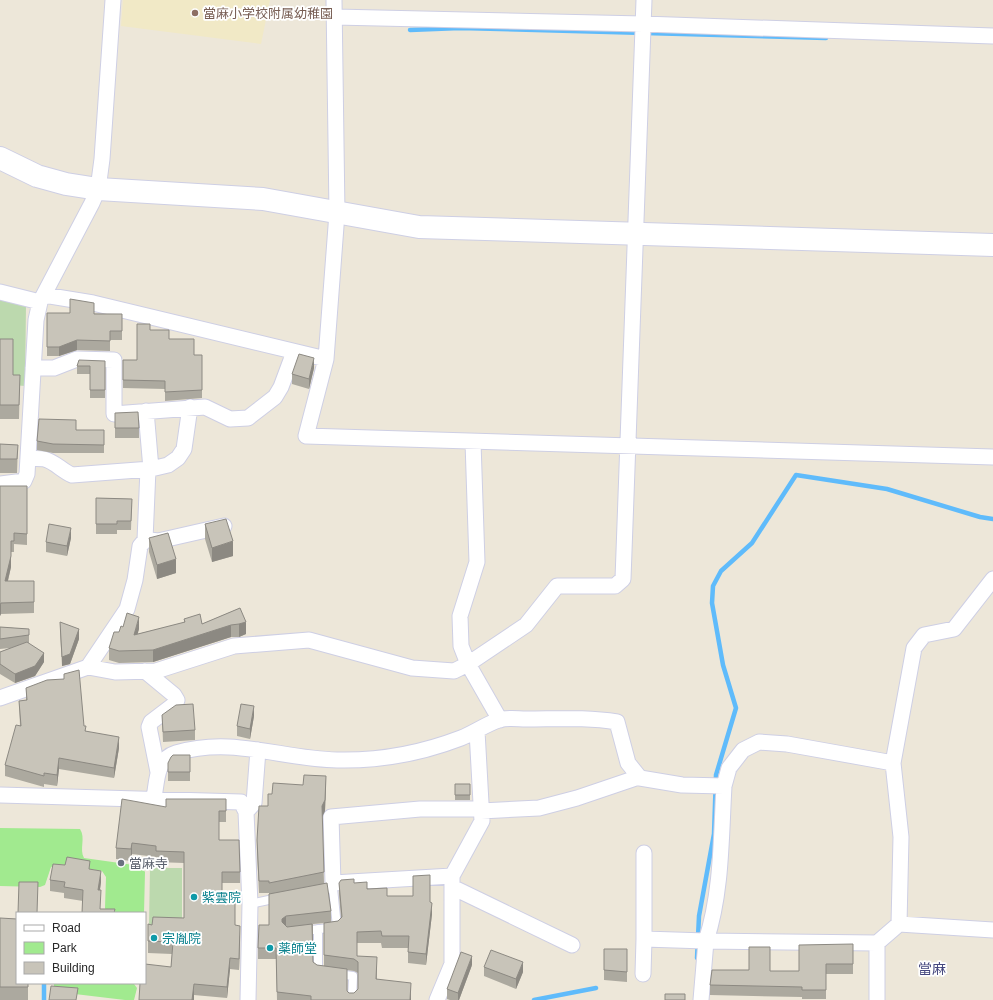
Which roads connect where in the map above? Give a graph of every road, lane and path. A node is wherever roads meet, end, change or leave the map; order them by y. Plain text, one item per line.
1 (113, 0) edge
2 (334, 0) edge
3 (644, 0) edge
4 (335, 17) junction
5 (643, 24) junction
6 (993, 36) edge
7 (0, 158) edge
8 (98, 189) junction
9 (337, 213) junction
10 (636, 233) junction
11 (993, 245) edge
12 (0, 292) edge
13 (42, 298) junction
14 (294, 352) junction
15 (326, 360) junction
16 (33, 368) junction
17 (190, 407) junction
18 (146, 411) junction
19 (473, 442) junction
20 (629, 447) junction
21 (993, 457) edge
22 (28, 458) junction
23 (150, 469) junction
24 (0, 484) edge
25 (224, 526) edge
26 (145, 540) junction
27 (993, 579) edge
28 (468, 664) junction
29 (88, 667) junction
30 (145, 671) junction
31 (0, 698) edge
32 (500, 720) junction
33 (476, 731) junction
34 (258, 750) junction
35 (893, 764) junction
36 (158, 772) junction
37 (639, 777) junction
38 (717, 786) junction
39 (0, 795) edge
40 (154, 798) junction
41 (481, 810) junction
42 (246, 812) junction
43 (644, 853) dead end
44 (452, 882) junction
45 (333, 886) junction
46 (305, 892) edge
47 (284, 896) edge
48 (250, 904) junction
49 (899, 924) junction
50 (318, 929) junction
51 (993, 930) edge
52 (295, 932) edge
53 (644, 939) junction
54 (700, 941) junction
55 (877, 943) junction
56 (572, 946) dead end
57 (642, 974) dead end
58 (248, 1000) edge
59 (352, 1000) edge
60 (437, 1000) edge
61 (701, 1000) edge
62 (877, 1000) edge

1 - 8 street
2 - 4 street
3 - 5 street
4 - 5 street
4 - 9 street
5 - 6 street
5 - 10 street
7 - 8 street
8 - 9 street
8 - 13 street
9 - 10 street
9 - 15 street
10 - 11 street
10 - 20 street
12 - 13 street
13 - 14 street
13 - 16 street
14 - 15 street
14 - 17 street
15 - 19 street
16 - 18 street
16 - 22 street
17 - 18 street
17 - 23 street
18 - 23 street
19 - 20 street
19 - 28 street
20 - 21 street
20 - 28 street
22 - 23 street
22 - 24 street
23 - 26 street
25 - 26 street
26 - 29 street
27 - 35 street
28 - 30 street
28 - 32 street
29 - 30 street
29 - 31 street
30 - 36 street
32 - 33 street
32 - 37 street
33 - 34 street
33 - 41 street
34 - 36 street
34 - 42 street
35 - 38 street
35 - 49 street
36 - 40 street
37 - 38 street
37 - 41 street
38 - 54 street
39 - 40 street
40 - 42 street
41 - 44 street
41 - 45 street
42 - 48 street
43 - 53 street
44 - 45 street
44 - 56 street
44 - 60 street
45 - 46 lane
45 - 50 lane
47 - 48 lane
48 - 58 street
49 - 51 street
49 - 55 street
50 - 52 lane
50 - 59 lane
53 - 54 street
53 - 57 street
54 - 55 street
54 - 61 street
55 - 62 street

